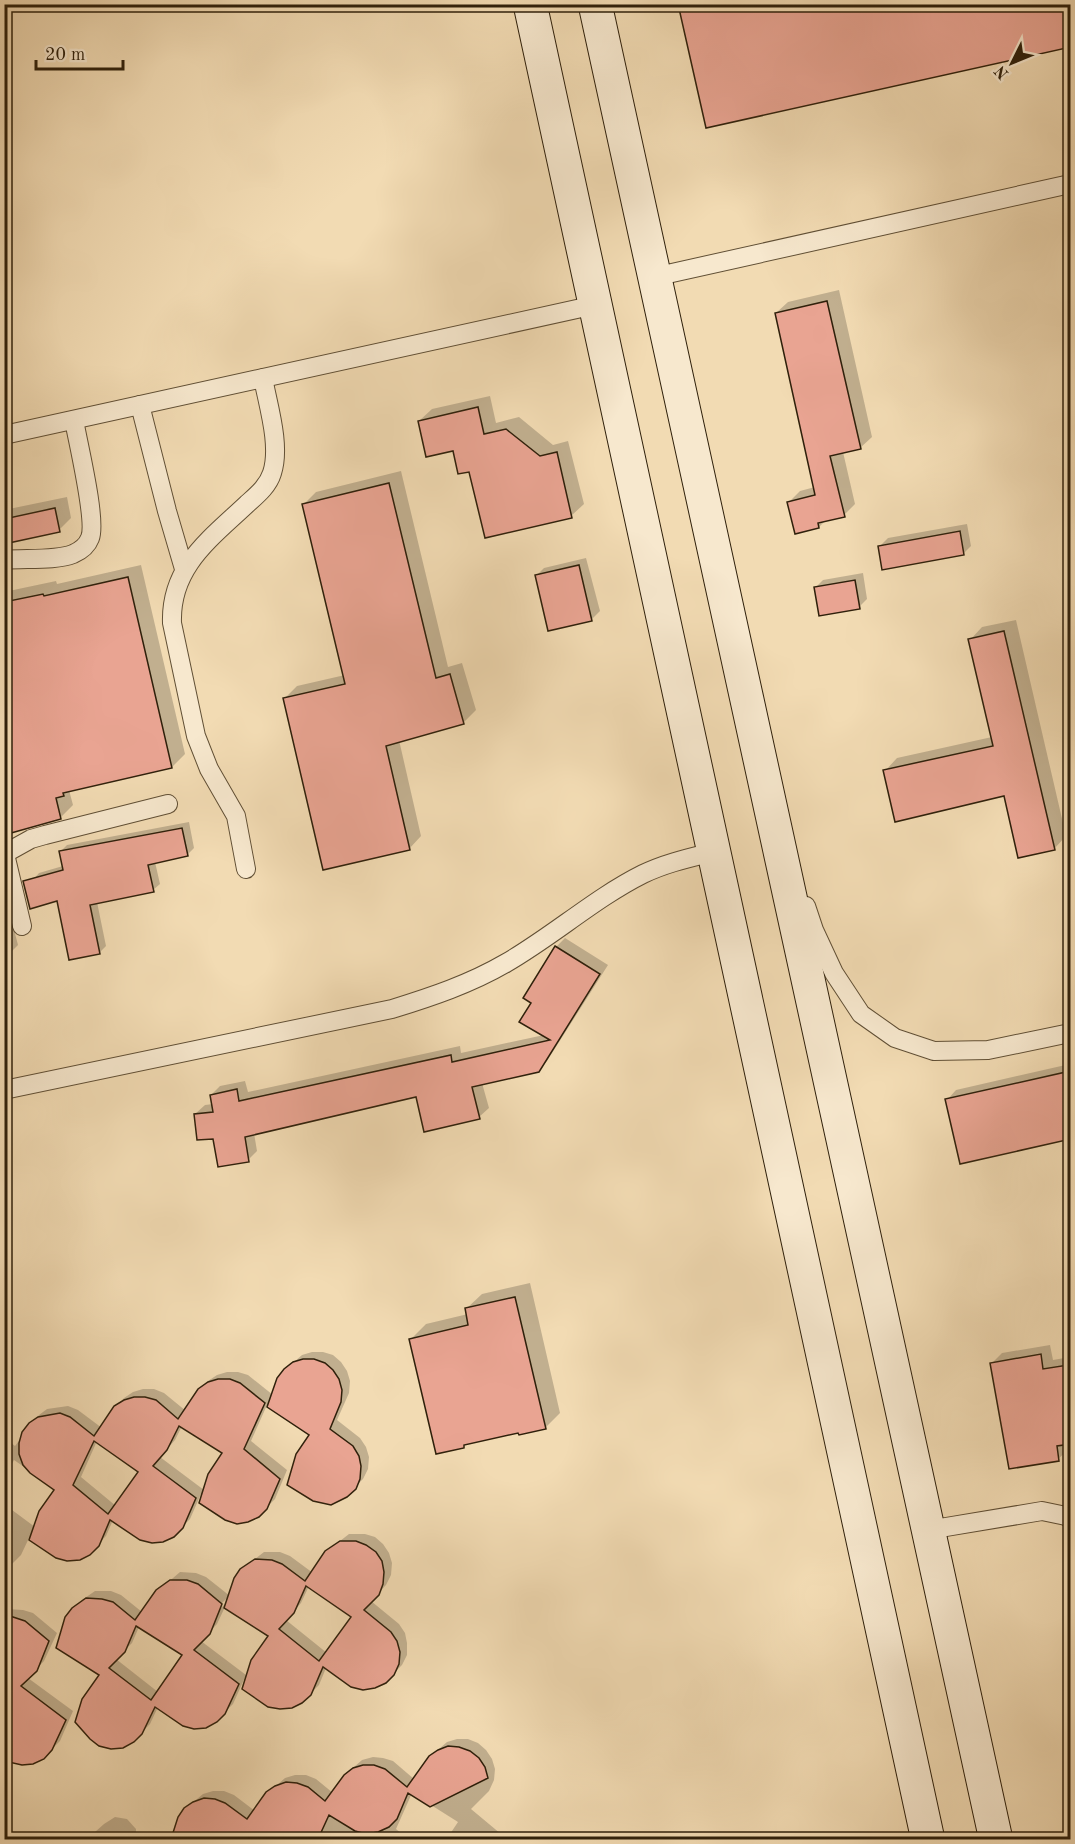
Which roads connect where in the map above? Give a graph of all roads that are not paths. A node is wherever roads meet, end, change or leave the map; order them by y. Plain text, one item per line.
1 (530, 4) edge
2 (595, 4) edge
3 (1071, 184) edge
4 (654, 277) junction
5 (595, 305) junction
6 (263, 378) junction
7 (140, 405) junction
8 (74, 420) junction
9 (4, 435) edge
10 (4, 560) edge
11 (184, 569) junction
12 (764, 777) junction
13 (168, 804) dead end
14 (713, 852) junction
15 (5, 854) edge
16 (246, 869) dead end
17 (22, 926) dead end
18 (1071, 1033) edge
19 (4, 1090) edge
20 (1071, 1519) edge
21 (928, 1530) junction
22 (927, 1839) edge
23 (996, 1839) edge

1 - 5 street
2 - 4 street
3 - 4 lane
4 - 12 street
5 - 6 lane
5 - 14 street
6 - 7 lane
6 - 11 lane
7 - 8 lane
7 - 11 lane
8 - 9 lane
8 - 10 lane
11 - 16 lane
12 - 18 lane
12 - 21 street
13 - 15 lane
14 - 19 lane
14 - 22 street
15 - 17 lane
20 - 21 lane
21 - 23 street

